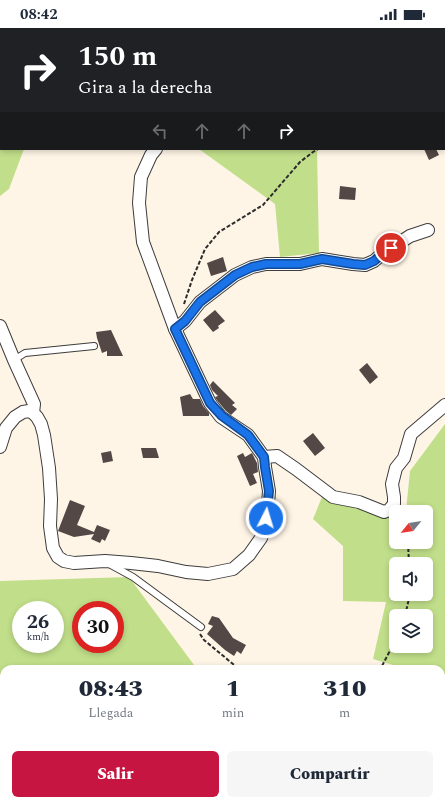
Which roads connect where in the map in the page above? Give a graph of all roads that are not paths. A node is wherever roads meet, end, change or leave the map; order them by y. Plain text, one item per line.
1 (155, 150) edge
2 (428, 230) dead end
3 (0, 326) edge
4 (175, 329) junction
5 (94, 346) dead end
6 (14, 360) junction
7 (445, 405) edge
8 (33, 413) junction
9 (0, 447) edge
10 (264, 457) junction
11 (105, 561) junction
12 (201, 627) dead end

1 - 4 street
2 - 4 street
3 - 6 street
4 - 10 street
5 - 6 lane
6 - 8 street
7 - 10 street
8 - 9 street
8 - 11 street
10 - 11 street
11 - 12 lane

